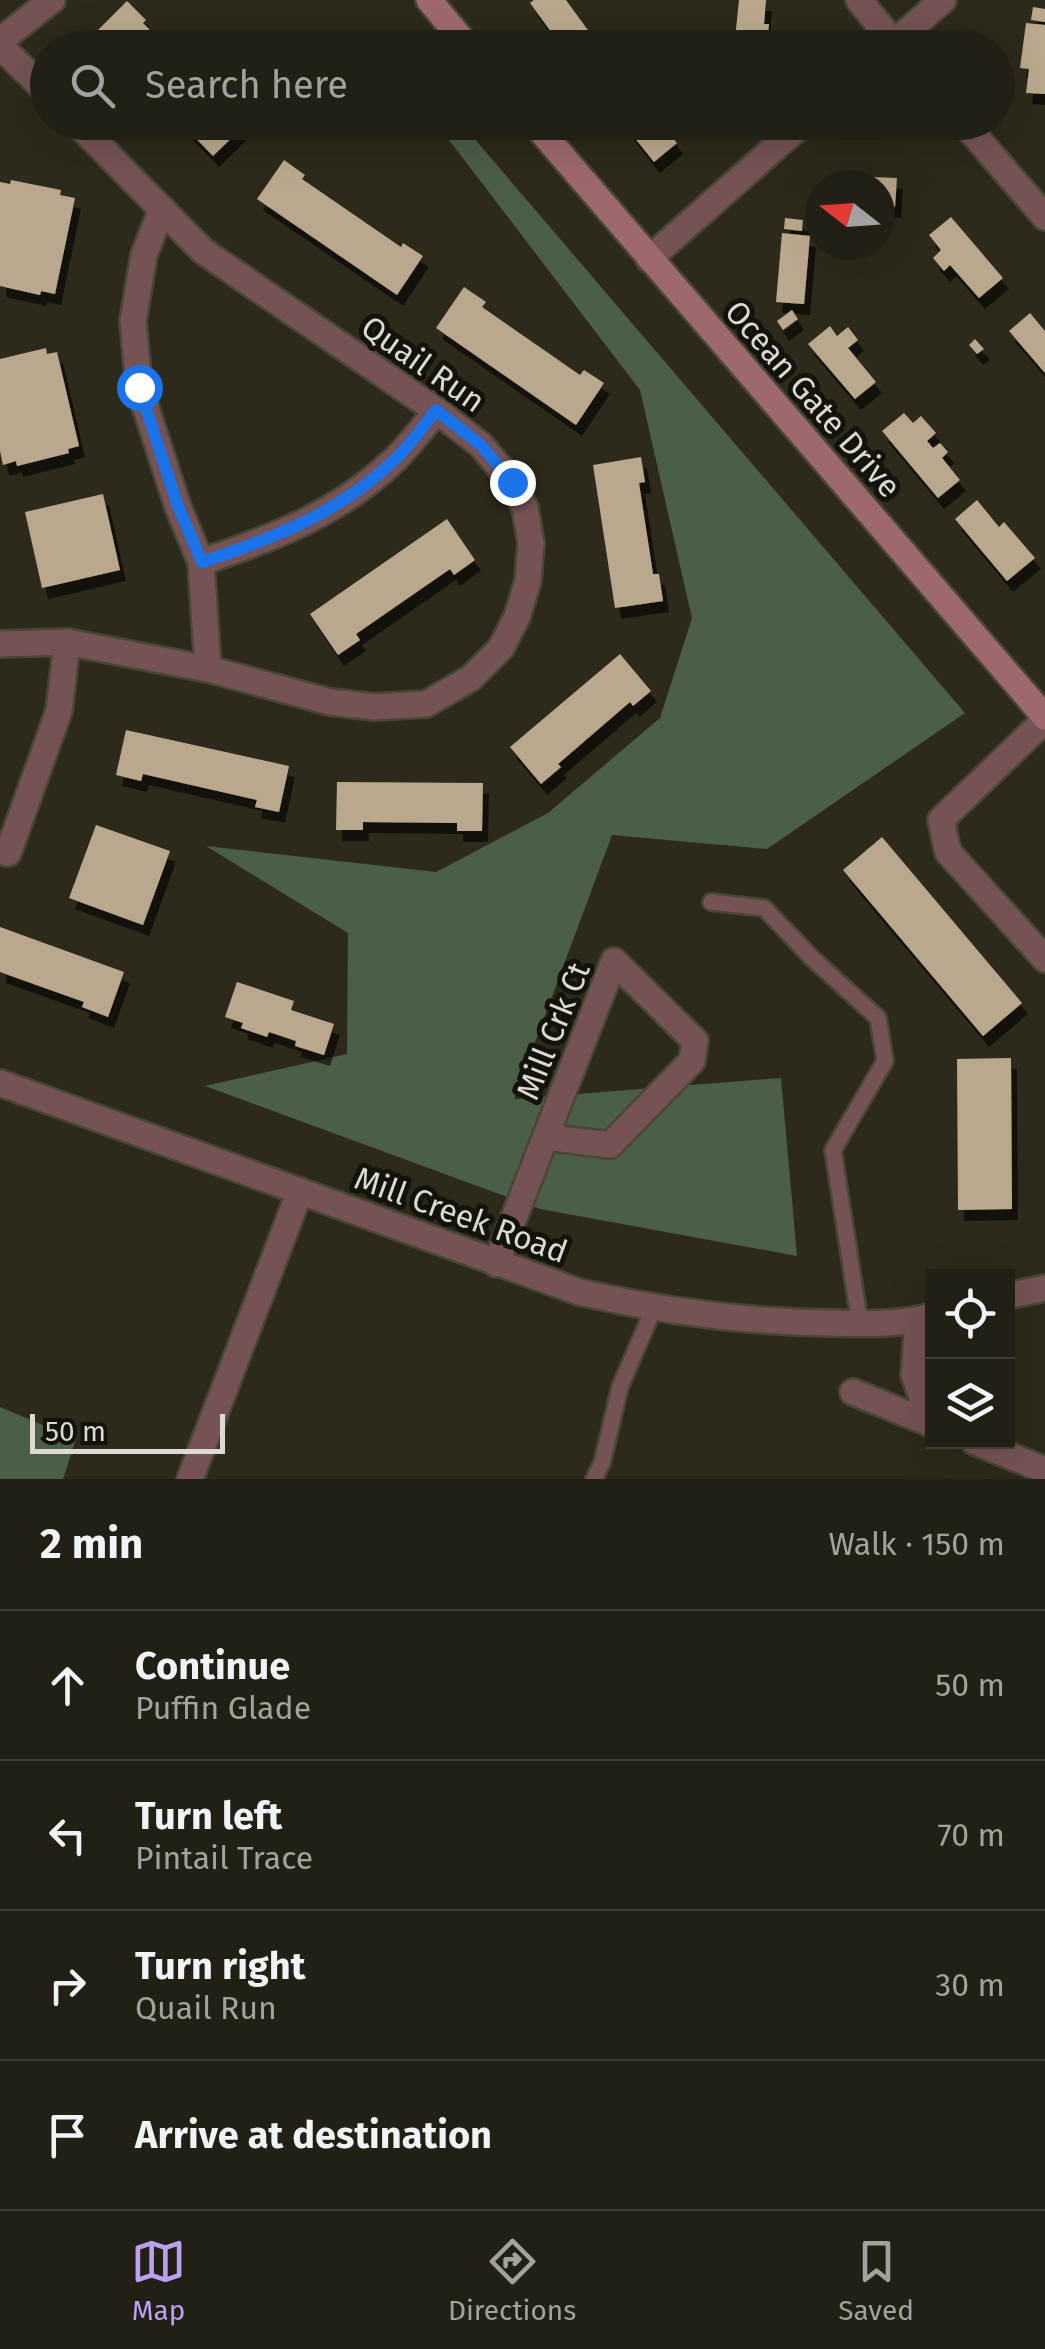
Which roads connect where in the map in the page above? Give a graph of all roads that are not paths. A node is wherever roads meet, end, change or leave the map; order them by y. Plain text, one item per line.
1 (52, 0) edge
2 (429, 0) edge
3 (859, 0) edge
4 (943, 0) edge
5 (455, 30) edge
6 (882, 30) edge
7 (911, 30) edge
8 (0, 44) edge
9 (30, 75) edge
10 (94, 140) edge
11 (548, 140) edge
12 (784, 140) edge
13 (979, 140) edge
14 (162, 209) junction
15 (1045, 217) edge
16 (649, 260) junction
17 (436, 410) junction
18 (202, 562) junction
19 (67, 642) junction
20 (0, 644) edge
21 (208, 669) junction
22 (1045, 719) edge
23 (0, 851) edge
24 (711, 902) dead end
25 (1045, 959) edge
26 (0, 1083) edge
27 (545, 1137) junction
28 (300, 1192) junction
29 (496, 1264) junction
30 (1045, 1288) edge
31 (1015, 1294) edge
32 (653, 1310) junction
33 (925, 1318) edge
34 (925, 1323) edge
35 (860, 1324) junction
36 (852, 1392) dead end
37 (925, 1405) edge
38 (925, 1421) edge
39 (993, 1449) edge
40 (1045, 1470) edge
41 (190, 1479) edge
42 (594, 1479) edge

1 - 8 street
2 - 5 main road
3 - 6 street
4 - 7 street
8 - 9 street
10 - 14 street, Quail Run
11 - 16 main road, Ocean Gate Drive
12 - 16 street
13 - 15 street
14 - 17 street, Quail Run
14 - 18 street
16 - 22 main road, Ocean Gate Drive
17 - 18 street
17 - 21 street, Quail Run
18 - 21 street
19 - 20 street, Quail Run
19 - 21 street, Quail Run
19 - 23 street
22 - 25 street
24 - 35 lane
26 - 28 street, Mill Creek Road
27 - 27 street, Mill Crk Ct
27 - 29 street, Mill Crk Ct
28 - 29 street, Mill Creek Road
28 - 41 street
29 - 32 street, Mill Creek Road
30 - 31 street
32 - 35 street, Mill Creek Road
32 - 42 lane
33 - 35 street, Mill Creek Road
34 - 37 street, Mill Creek Road
36 - 38 street, Mill Creek Road
39 - 40 street

